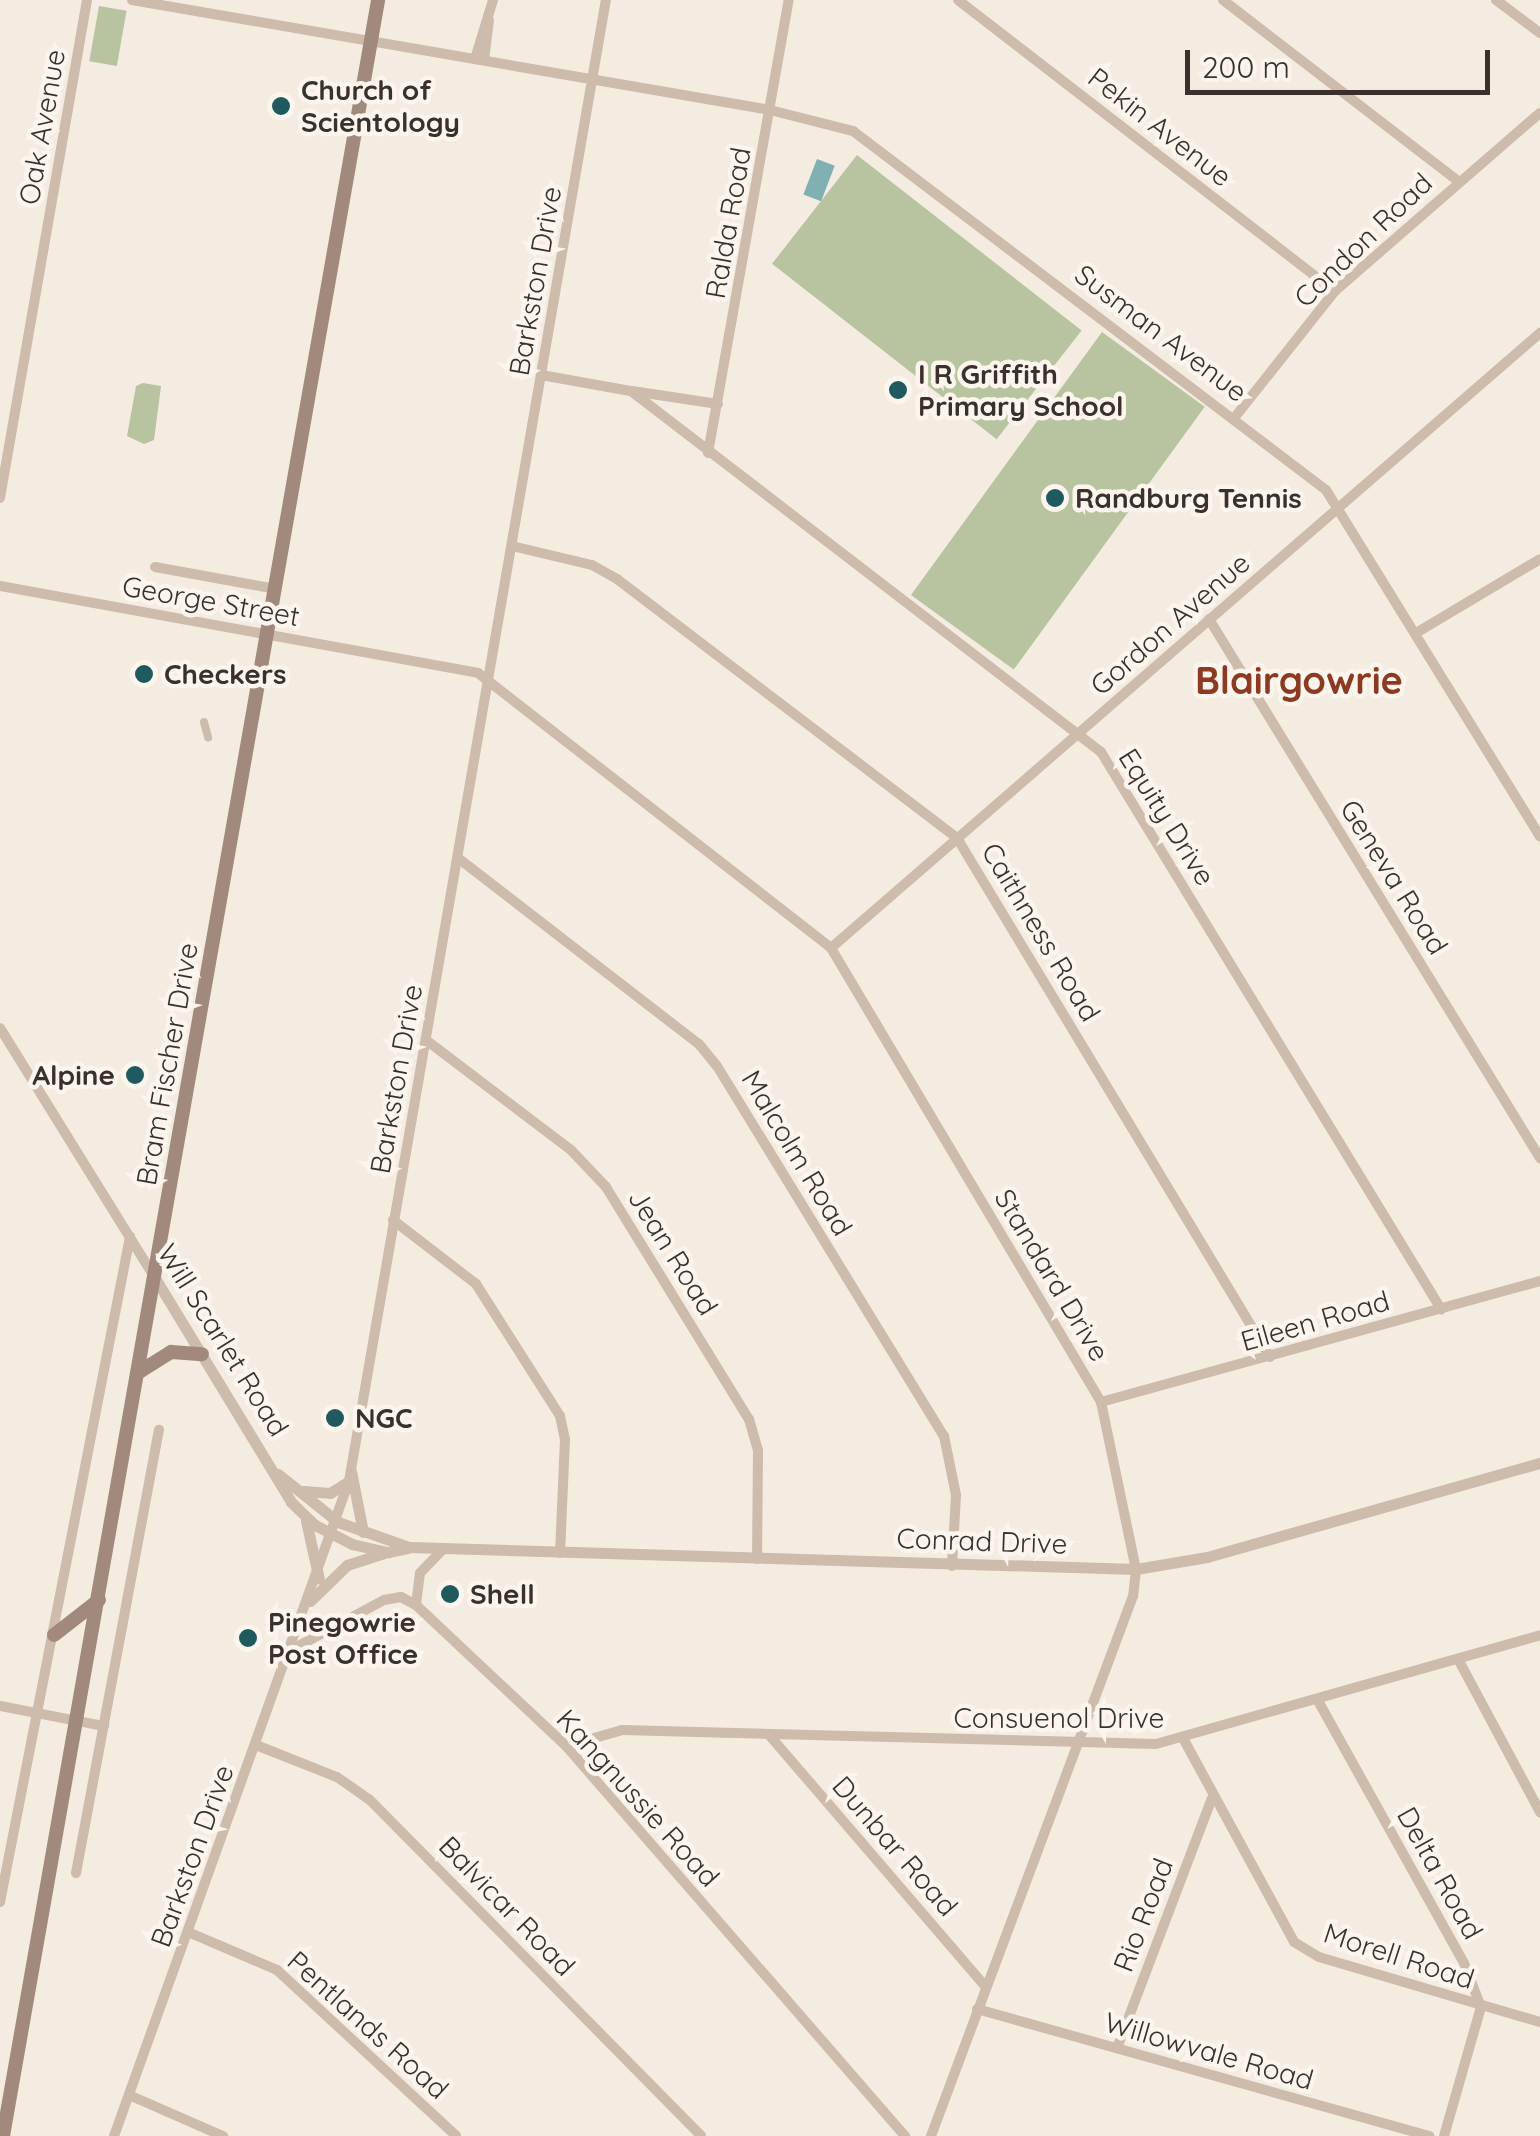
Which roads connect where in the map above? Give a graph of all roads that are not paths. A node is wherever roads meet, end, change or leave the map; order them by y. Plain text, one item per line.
1 (87, 0) edge
2 (132, 0) edge
3 (378, 0) edge
4 (494, 0) edge
5 (606, 0) edge
6 (789, 0) edge
7 (958, 0) edge
8 (1223, 0) edge
9 (1496, 0) edge
10 (1540, 33) edge
11 (371, 40) junction
12 (480, 59) junction
13 (592, 79) junction
14 (770, 110) junction
15 (1540, 113) edge
16 (1458, 181) junction
17 (1336, 291) junction
18 (1540, 334) edge
19 (541, 375) junction
20 (631, 391) junction
21 (718, 404) junction
22 (1235, 417) junction
23 (708, 453) junction
24 (0, 498) edge
25 (1338, 507) junction
26 (512, 546) junction
27 (1540, 559) edge
28 (155, 567) dead end
29 (0, 586) edge
30 (276, 589) junction
31 (1209, 619) junction
32 (269, 634) junction
33 (1416, 634) junction
34 (414, 660) joint
35 (489, 679) junction
36 (204, 722) dead end
37 (1077, 735) junction
38 (208, 737) dead end
39 (1540, 836) edge
40 (957, 838) junction
41 (458, 858) junction
42 (830, 948) junction
43 (0, 1028) edge
44 (426, 1040) junction
45 (1540, 1158) edge
46 (393, 1220) junction
47 (130, 1238) junction
48 (154, 1278) junction
49 (1540, 1281) edge
50 (1441, 1310) junction
51 (202, 1354) junction
52 (1270, 1357) junction
53 (139, 1372) junction
54 (1102, 1402) junction
55 (159, 1430) dead end
56 (1540, 1464) edge
57 (278, 1474) junction
58 (350, 1476) junction
59 (299, 1490) junction
60 (301, 1512) junction
61 (338, 1522) junction
62 (363, 1532) junction
63 (333, 1536) junction
64 (409, 1547) junction
65 (443, 1549) junction
66 (388, 1552) junction
67 (560, 1553) junction
68 (757, 1559) junction
69 (952, 1566) junction
70 (1136, 1569) junction
71 (318, 1579) junction
72 (100, 1600) junction
73 (310, 1602) junction
74 (416, 1605) junction
75 (54, 1635) junction
76 (1540, 1635) edge
77 (292, 1649) junction
78 (1458, 1659) junction
79 (1317, 1699) junction
80 (0, 1706) edge
81 (38, 1714) junction
82 (78, 1721) junction
83 (104, 1726) junction
84 (770, 1736) junction
85 (1184, 1740) junction
86 (1075, 1745) junction
87 (256, 1746) junction
88 (566, 1746) junction
89 (1212, 1798) junction
90 (1540, 1812) edge
91 (76, 1872) dead end
92 (0, 1902) edge
93 (188, 1932) junction
94 (985, 1986) junction
95 (1482, 2007) junction
96 (977, 2010) junction
97 (1540, 2022) edge
98 (1117, 2048) junction
99 (130, 2094) junction
100 (2, 2136) edge
101 (114, 2136) edge
102 (223, 2136) edge
103 (456, 2136) edge
104 (701, 2136) edge
105 (905, 2136) edge
106 (931, 2136) edge
107 (1429, 2136) edge
108 (1444, 2136) edge

1 - 24 street, Oak Avenue
2 - 11 street, Susman Avenue
3 - 11 main road, Bram Fischer Drive
4 - 12 street
5 - 13 street, Barkston Drive
6 - 14 street, Ralda Road
7 - 17 street, Pekin Avenue
8 - 16 street
9 - 10 street
11 - 12 street, Susman Avenue
11 - 30 main road, Bram Fischer Drive
12 - 13 street, Susman Avenue
13 - 14 street, Susman Avenue
13 - 19 street, Barkston Drive
14 - 21 street, Ralda Road
14 - 22 street, Susman Avenue
15 - 16 street, Condon Road
16 - 17 street, Condon Road
17 - 22 street, Condon Road
18 - 25 street, Gordon Avenue
19 - 20 street, Equity Drive
19 - 26 street, Barkston Drive
20 - 21 street, Equity Drive
20 - 23 street, Equity Drive
21 - 23 street, Ralda Road
22 - 25 street, Susman Avenue
23 - 37 street, Equity Drive
25 - 31 street, Gordon Avenue
25 - 33 street, Susman Avenue
26 - 35 street, Barkston Drive
26 - 40 street, Caithness Road
27 - 33 street
28 - 30 street
29 - 32 street, George Street
30 - 32 main road, Bram Fischer Drive
31 - 37 street, Gordon Avenue
31 - 45 street, Geneva Road
32 - 34 street, George Street
32 - 48 main road, Bram Fischer Drive
33 - 39 street, Susman Avenue
34 - 35 street, Standard Drive
35 - 41 street, Barkston Drive
35 - 42 street, Standard Drive
36 - 38 street
37 - 40 street, Gordon Avenue
37 - 50 street, Equity Drive
40 - 42 street, Gordon Avenue
40 - 52 street, Caithness Road
41 - 44 street, Barkston Drive
41 - 69 street, Malcolm Road
42 - 54 street, Standard Drive
43 - 47 street, Will Scarlet Road
44 - 46 street, Barkston Drive
44 - 68 street, Jean Road
46 - 58 street, Barkston Drive
46 - 67 street
47 - 48 street, Will Scarlet Road
47 - 75 street
48 - 51 street, Will Scarlet Road
48 - 53 main road, Bram Fischer Drive
49 - 50 street, Eileen Road
50 - 52 street, Eileen Road
51 - 53 main road
51 - 57 street, Will Scarlet Road
52 - 54 street, Eileen Road
53 - 72 main road, Bram Fischer Drive
54 - 70 street, Standard Drive
55 - 83 street
56 - 70 street, Conrad Drive
57 - 59 street, Will Scarlet Road
57 - 60 street, Will Scarlet Road
58 - 59 street
58 - 61 street, Barkston Drive
58 - 62 street
59 - 61 street, Will Scarlet Road
60 - 63 street, Will Scarlet Road
60 - 71 street
61 - 62 street, Conrad Drive
61 - 63 street, Barkston Drive
62 - 64 street, Conrad Drive
63 - 66 street, Conrad Drive
63 - 71 street, Barkston Drive
64 - 65 street, Conrad Drive
64 - 66 street, Conrad Drive
65 - 67 street, Conrad Drive
65 - 74 street
66 - 73 street
67 - 68 street, Conrad Drive
68 - 69 street, Conrad Drive
69 - 70 street, Conrad Drive
70 - 86 street, Standard Drive
71 - 73 street, Barkston Drive
72 - 75 main road
72 - 82 main road, Bram Fischer Drive
73 - 77 street, Barkston Drive
74 - 77 street
74 - 88 street, Kangnussie Road
75 - 81 street
76 - 78 street, Consuenol Drive
77 - 87 street, Barkston Drive
78 - 79 street, Consuenol Drive
78 - 90 street
79 - 85 street, Consuenol Drive
79 - 95 street, Delta Road
80 - 81 street
81 - 82 street
81 - 92 street
82 - 83 street
82 - 100 main road, Bram Fischer Drive
83 - 91 street
84 - 86 street, Consuenol Drive
84 - 88 street, Consuenol Drive
84 - 94 street, Dunbar Road
85 - 86 street, Consuenol Drive
85 - 89 street, Morell Road
86 - 94 street, Standard Drive
87 - 93 street, Barkston Drive
87 - 104 street, Balvicar Road
88 - 105 street, Kangnussie Road
89 - 95 street, Morell Road
89 - 98 street, Rio Road
93 - 99 street, Barkston Drive
93 - 103 street, Pentlands Road
94 - 96 street, Standard Drive
95 - 97 street, Morell Road
95 - 108 street
96 - 98 street, Willowvale Road
96 - 106 street, Standard Drive
98 - 107 street, Willowvale Road
99 - 101 street, Barkston Drive
99 - 102 street

